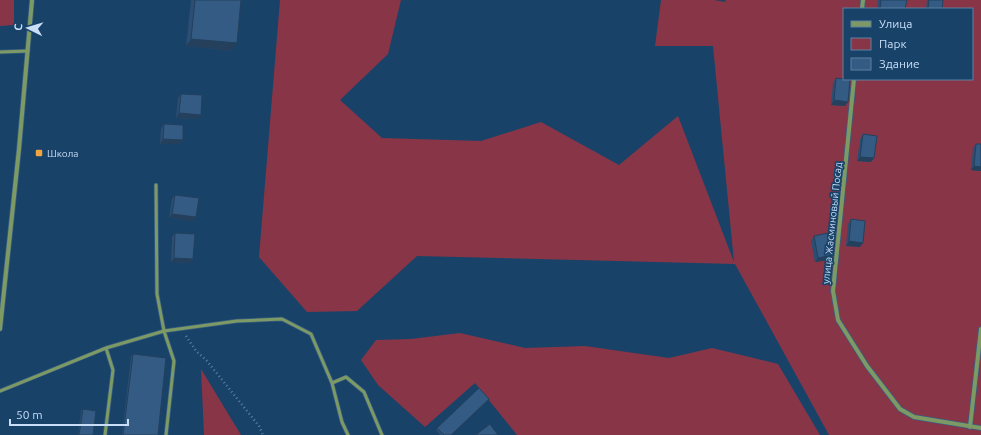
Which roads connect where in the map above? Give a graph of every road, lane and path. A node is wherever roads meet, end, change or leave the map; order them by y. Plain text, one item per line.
1 (32, 0) edge
2 (28, 51) junction
3 (0, 52) edge
4 (854, 80) edge
5 (156, 185) dead end
6 (180, 328) junction
7 (0, 329) edge
8 (981, 329) edge
9 (164, 331) junction
10 (106, 348) junction
11 (332, 383) junction
12 (0, 391) edge
13 (970, 427) junction
14 (981, 428) edge
15 (105, 435) edge
16 (166, 435) edge
17 (263, 435) edge
18 (348, 435) edge
19 (382, 435) edge

1 - 2 street
2 - 3 lane
2 - 7 street
4 - 13 street, улица Жасминовый Посад
5 - 9 lane
6 - 9 lane
6 - 11 lane
6 - 17 path
8 - 13 street
9 - 10 lane
9 - 16 lane
10 - 12 lane
10 - 15 lane
11 - 18 lane
11 - 19 lane
13 - 14 street, улица Жасминовый Посад

